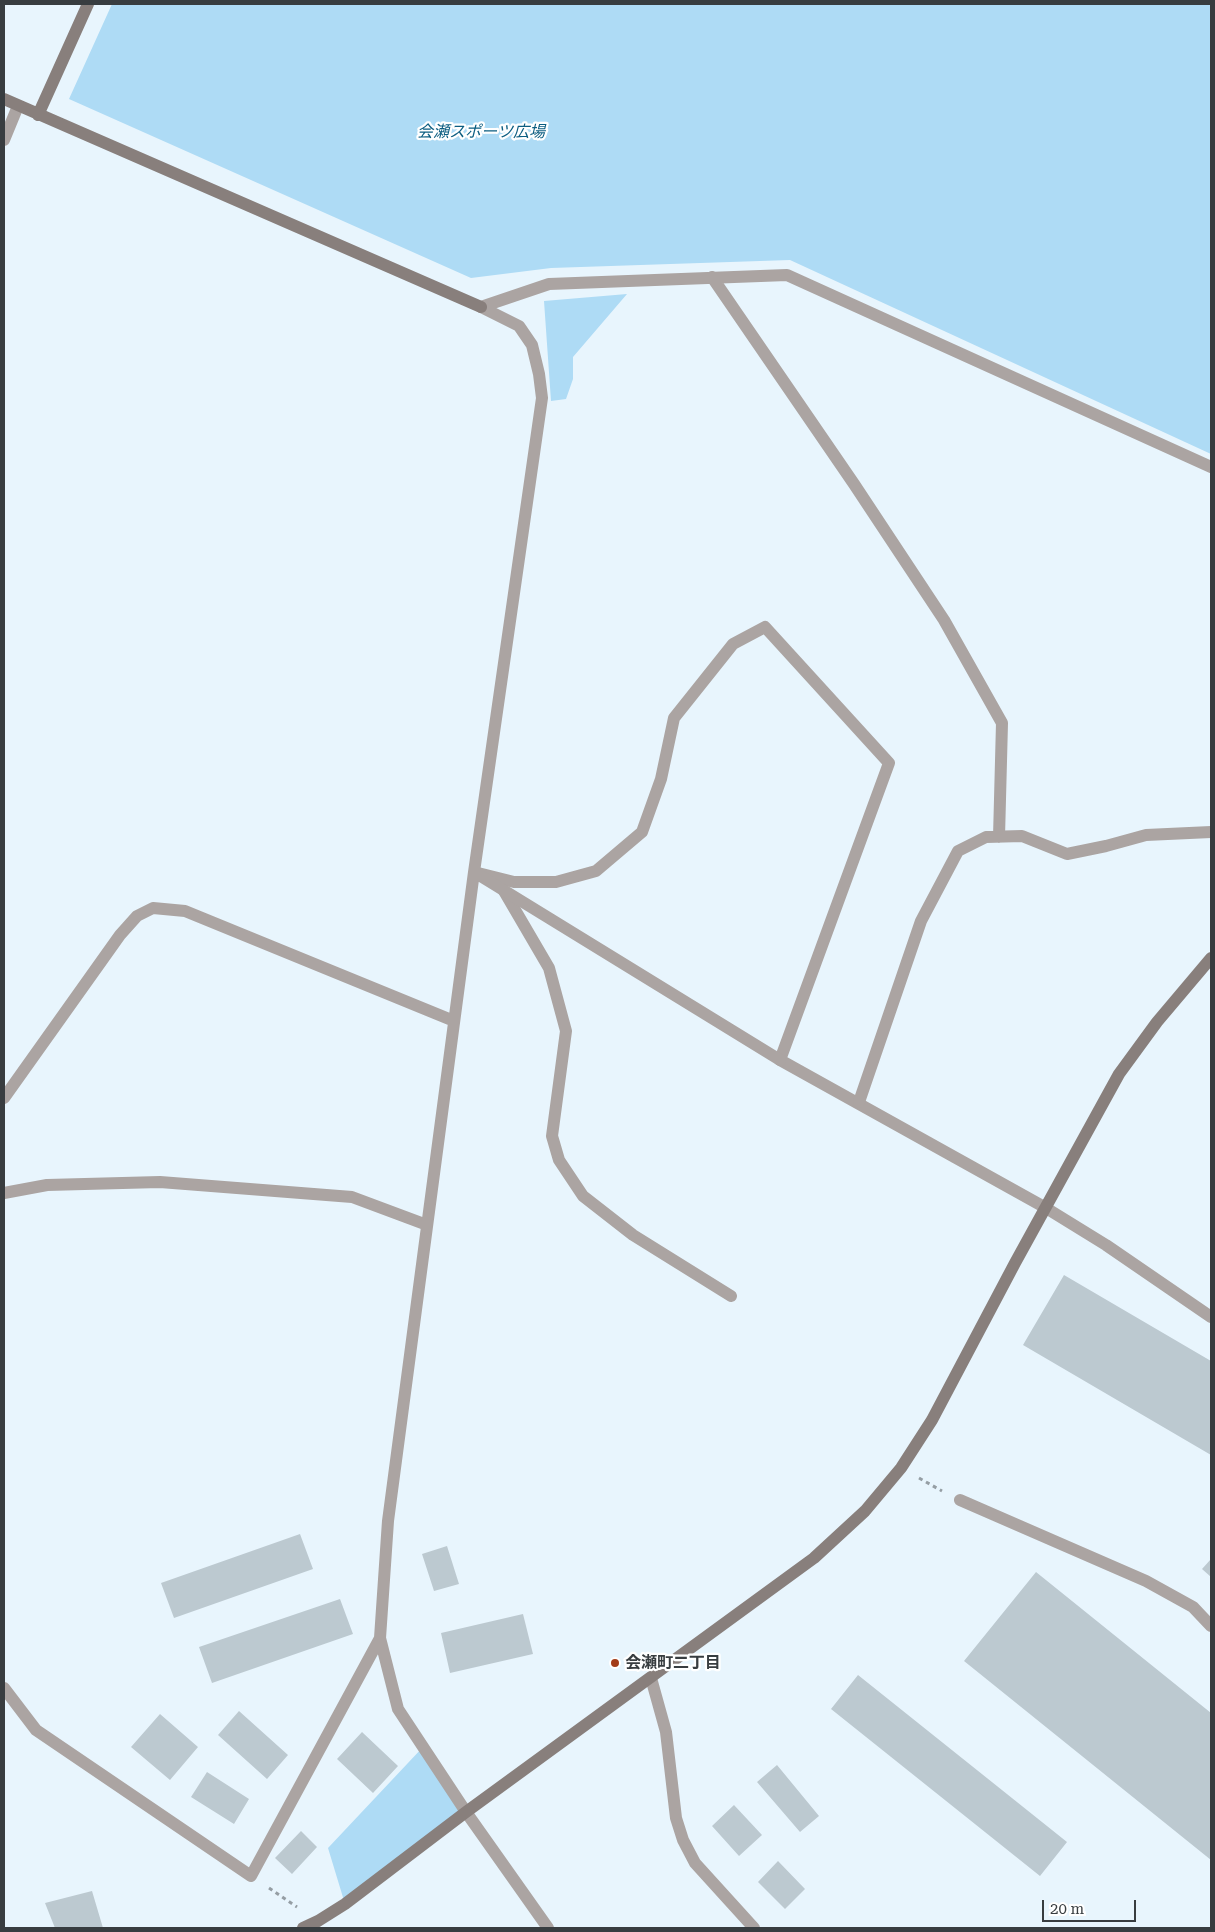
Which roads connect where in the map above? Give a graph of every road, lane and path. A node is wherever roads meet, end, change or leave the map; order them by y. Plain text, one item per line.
1 (88, 4) edge
2 (4, 99) edge
3 (18, 106) junction
4 (38, 115) junction
5 (4, 140) edge
6 (712, 278) junction
7 (481, 307) junction
8 (1211, 467) edge
9 (1211, 832) edge
10 (999, 837) junction
11 (474, 872) junction
12 (504, 891) junction
13 (1211, 958) edge
14 (454, 1021) junction
15 (780, 1060) junction
16 (4, 1098) edge
17 (858, 1102) junction
18 (4, 1194) edge
19 (1046, 1208) junction
20 (427, 1225) junction
21 (731, 1296) dead end
22 (1211, 1317) edge
23 (901, 1468) junction
24 (960, 1500) joint
25 (1211, 1626) edge
26 (380, 1638) junction
27 (651, 1678) junction
28 (4, 1688) edge
29 (466, 1812) junction
30 (322, 1925) edge
31 (303, 1928) edge
32 (548, 1928) edge
33 (754, 1928) edge

1 - 4 street
2 - 3 street
3 - 4 street
3 - 5 street
4 - 7 street
6 - 7 street
6 - 8 street
6 - 10 street
7 - 11 street
9 - 10 street
10 - 17 street
11 - 12 street
11 - 14 street
11 - 15 street
12 - 15 street
12 - 21 street
13 - 19 street
14 - 16 street
14 - 20 street
15 - 17 street
17 - 19 street
18 - 20 street
19 - 22 street
19 - 23 street
20 - 26 street
23 - 24 path
23 - 27 street
24 - 25 street
26 - 28 street
26 - 29 street
27 - 29 street
27 - 33 street
29 - 30 street
29 - 32 street
30 - 31 street

